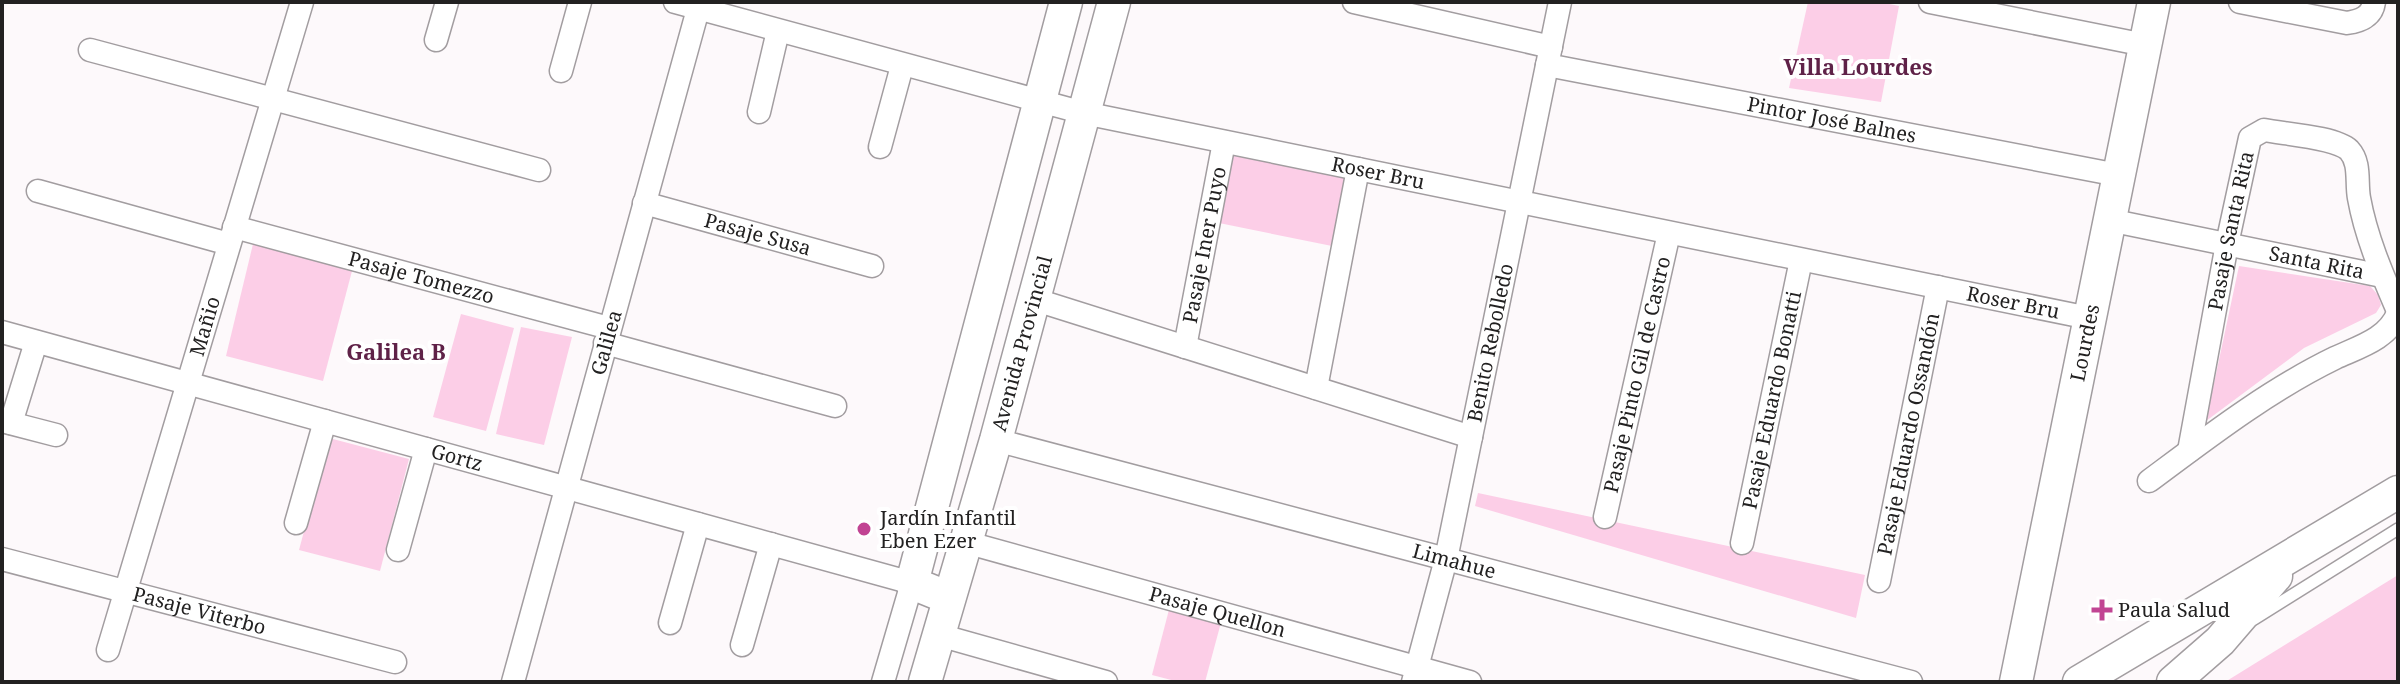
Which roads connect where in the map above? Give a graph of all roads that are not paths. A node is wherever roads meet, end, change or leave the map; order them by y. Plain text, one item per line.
1 (302, 2) edge
2 (447, 2) edge
3 (580, 2) edge
4 (675, 2) edge
5 (1066, 2) edge
6 (1114, 2) edge
7 (1354, 2) edge
8 (1560, 2) edge
9 (1930, 2) edge
10 (2154, 2) edge
11 (2240, 2) edge
12 (2374, 2) edge
13 (1380, 5) edge
14 (699, 6) edge
15 (778, 31) junction
16 (436, 40) dead end
17 (2145, 45) junction
18 (90, 50) dead end
19 (1549, 56) junction
20 (902, 66) junction
21 (561, 71) dead end
22 (272, 99) junction
23 (1039, 103) junction
24 (759, 112) dead end
25 (1084, 113) junction
26 (1224, 142) junction
27 (880, 147) dead end
28 (1358, 169) junction
29 (539, 170) dead end
30 (2118, 175) junction
31 (38, 191) dead end
32 (1519, 202) junction
33 (644, 203) junction
34 (2109, 220) junction
35 (1669, 233) junction
36 (232, 236) junction
37 (2227, 244) junction
38 (1801, 260) junction
39 (872, 266) dead end
40 (2382, 276) junction
41 (1938, 287) junction
42 (1033, 299) junction
43 (2398, 312) edge
44 (2089, 318) junction
45 (2, 332) edge
46 (607, 335) junction
47 (36, 342) junction
48 (1185, 347) junction
49 (187, 383) junction
50 (1316, 388) junction
51 (835, 406) dead end
52 (325, 421) junction
53 (6, 422) edge
54 (56, 435) dead end
55 (1471, 437) junction
56 (996, 440) junction
57 (426, 449) junction
58 (2189, 451) junction
59 (2149, 481) dead end
60 (566, 487) junction
61 (2398, 492) edge
62 (1605, 517) dead end
63 (296, 523) dead end
64 (698, 524) junction
65 (2398, 529) edge
66 (965, 542) junction
67 (1742, 543) dead end
68 (771, 544) junction
69 (398, 550) dead end
70 (2294, 556) junction
71 (2, 559) edge
72 (1446, 559) junction
73 (1879, 581) dead end
74 (912, 583) junction
75 (125, 592) junction
76 (949, 598) junction
77 (670, 623) dead end
78 (939, 635) junction
79 (2220, 641) junction
80 (742, 645) dead end
81 (108, 650) dead end
82 (395, 662) dead end
83 (1415, 675) edge
84 (513, 682) edge
85 (883, 682) edge
86 (925, 682) edge
87 (1106, 682) edge
88 (1470, 682) edge
89 (1911, 682) edge
90 (2016, 682) edge
91 (2079, 682) edge
92 (2173, 682) edge

1 - 22 street, Mañio
2 - 16 street
3 - 21 street
4 - 14 street, Roser Bru
5 - 23 street
6 - 25 street, Avenida Provincial
7 - 13 street, Pintor José Balnes
8 - 19 street, Benito Rebolledo
9 - 17 street
10 - 17 street, Lourdes
11 - 12 street
13 - 19 street, Pintor José Balnes
14 - 15 street, Roser Bru
14 - 33 street, Galilea
15 - 20 street, Roser Bru
15 - 24 street
17 - 30 street, Lourdes
18 - 22 street
19 - 30 street, Pintor José Balnes
19 - 32 street, Benito Rebolledo
20 - 23 street, Roser Bru
20 - 27 street
22 - 29 street
22 - 36 street, Mañio
23 - 25 street, Roser Bru
23 - 74 street
25 - 26 street, Roser Bru
25 - 42 street, Avenida Provincial
26 - 28 street, Roser Bru
26 - 48 street, Pasaje Iner Puyo
28 - 32 street, Roser Bru
28 - 50 street
30 - 34 street, Lourdes
31 - 36 street, Pasaje Tomezzo
32 - 35 street, Roser Bru
32 - 55 street, Benito Rebolledo
33 - 39 street, Pasaje Susa
33 - 46 street, Galilea
34 - 37 street, Santa Rita
34 - 44 street, Lourdes
35 - 38 street, Roser Bru
35 - 62 street, Pasaje Pinto Gil de Castro
36 - 46 street, Pasaje Tomezzo
36 - 49 street, Mañio
37 - 40 street, Santa Rita
37 - 40 street, Pasaje Santa Rita
37 - 58 street, Pasaje Santa Rita
38 - 41 street, Roser Bru
38 - 67 street, Pasaje Eduardo Bonatti
40 - 43 street, Pasaje Santa Rita
41 - 44 street, Roser Bru
41 - 73 street, Pasaje Eduardo Ossandón
42 - 48 street
42 - 56 street, Avenida Provincial
43 - 58 street, Pasaje Santa Rita
44 - 90 street, Lourdes
45 - 47 street, Gortz
46 - 51 street, Pasaje Tomezzo
46 - 60 street, Galilea
47 - 49 street, Gortz
47 - 53 street
48 - 50 street
49 - 52 street, Gortz
49 - 75 street, Mañio
50 - 55 street
52 - 57 street, Gortz
52 - 63 street
53 - 54 street
55 - 72 street, Benito Rebolledo
56 - 66 street, Avenida Provincial
56 - 72 street, Limahue
57 - 60 street, Gortz
57 - 69 street
58 - 59 street, Pasaje Santa Rita
60 - 64 street, Gortz
60 - 84 street, Galilea
61 - 70 street
64 - 68 street, Gortz
64 - 77 street
65 - 79 lane
66 - 76 street, Avenida Provincial
66 - 83 street, Pasaje Quellon
68 - 74 street, Gortz
68 - 80 street
70 - 79 street
70 - 91 street
71 - 75 street, Pasaje Viterbo
72 - 83 street, Benito Rebolledo
72 - 89 street, Limahue
74 - 76 street
74 - 85 street
75 - 81 street, Mañio
75 - 82 street, Pasaje Viterbo
76 - 78 street, Avenida Provincial
78 - 86 street, Avenida Provincial
78 - 87 street
79 - 92 street
83 - 88 street, Pasaje Quellon

